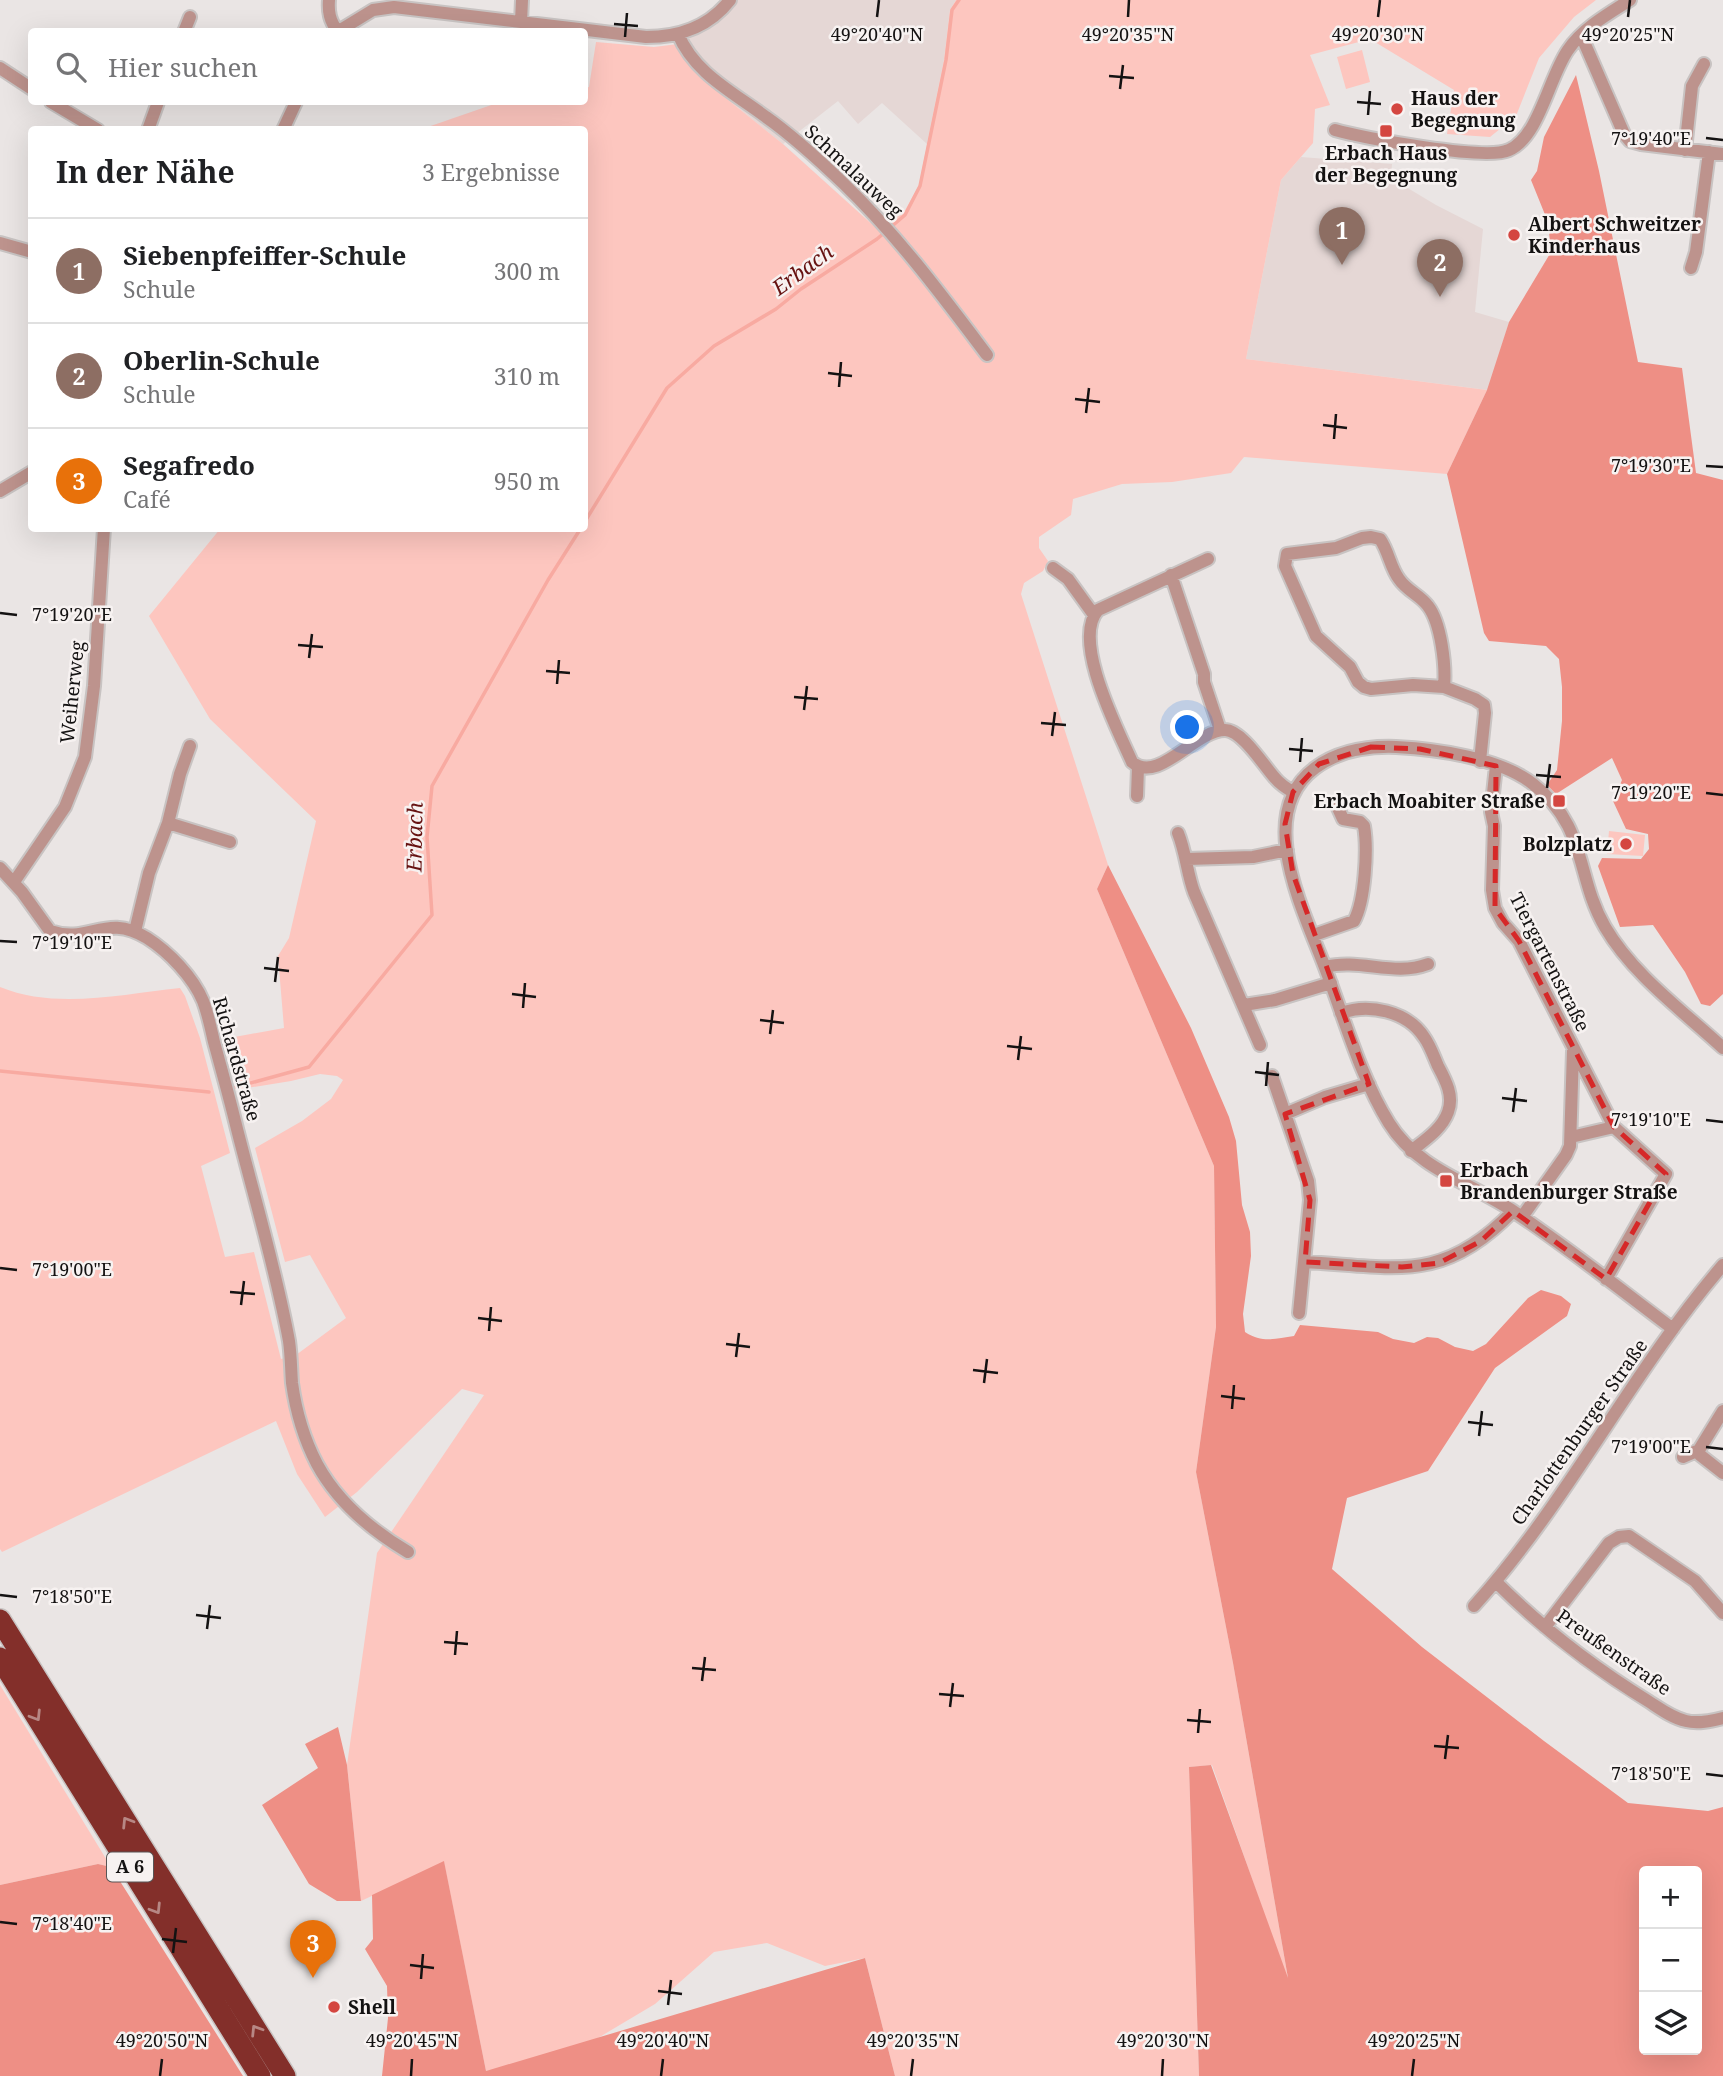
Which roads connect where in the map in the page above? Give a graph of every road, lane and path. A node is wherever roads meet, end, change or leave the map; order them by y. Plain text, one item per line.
1 (329, 0) edge
2 (523, 0) edge
3 (1630, 0) edge
4 (726, 2) edge
5 (190, 17) dead end
6 (521, 22) junction
7 (186, 28) edge
8 (335, 28) edge
9 (342, 28) edge
10 (571, 28) edge
11 (588, 30) edge
12 (678, 34) junction
13 (1581, 35) junction
14 (1704, 64) dead end
15 (0, 68) edge
16 (28, 86) edge
17 (56, 105) edge
18 (157, 105) edge
19 (295, 105) edge
20 (91, 126) edge
21 (149, 126) edge
22 (285, 126) edge
23 (1335, 130) dead end
24 (1685, 150) junction
25 (1709, 152) junction
26 (1723, 154) edge
27 (0, 243) edge
28 (28, 251) edge
29 (1691, 268) dead end
30 (987, 355) dead end
31 (28, 474) edge
32 (0, 491) edge
33 (104, 532) edge
34 (1208, 559) dead end
35 (1053, 568) dead end
36 (1171, 575) junction
37 (1094, 615) junction
38 (1444, 687) junction
39 (1220, 730) junction
40 (190, 746) dead end
41 (1480, 761) junction
42 (1496, 766) junction
43 (1138, 767) junction
44 (1293, 792) junction
45 (1137, 796) dead end
46 (1338, 808) dead end
47 (168, 822) junction
48 (1178, 834) dead end
49 (230, 842) dead end
50 (1286, 850) junction
51 (1187, 859) junction
52 (0, 868) edge
53 (14, 882) junction
54 (135, 931) junction
55 (1314, 935) junction
56 (1428, 964) dead end
57 (1325, 967) junction
58 (1331, 983) junction
59 (1244, 1005) junction
60 (1342, 1013) junction
61 (1260, 1045) dead end
62 (1723, 1048) edge
63 (1573, 1051) junction
64 (1272, 1076) dead end
65 (1369, 1083) junction
66 (1285, 1114) junction
67 (1614, 1127) junction
68 (1571, 1137) junction
69 (1411, 1150) junction
70 (1518, 1214) junction
71 (1305, 1262) junction
72 (1723, 1263) edge
73 (1605, 1279) junction
74 (1299, 1313) dead end
75 (1673, 1329) junction
76 (1723, 1411) edge
77 (1699, 1450) junction
78 (1683, 1457) dead end
79 (1723, 1472) edge
80 (408, 1552) dead end
81 (1496, 1582) junction
82 (1474, 1606) dead end
83 (1723, 1613) edge
84 (0, 1620) edge
85 (1545, 1627) junction
86 (0, 1658) edge
87 (1723, 1718) edge
88 (260, 2076) edge
89 (285, 2076) edge

1 - 8 street
2 - 6 street
3 - 13 street
4 - 12 street
5 - 7 street
6 - 9 street
6 - 10 street
11 - 12 street
12 - 30 street, Schmalauweg
13 - 23 street
13 - 24 street
14 - 24 street
15 - 16 street
17 - 20 street
18 - 21 street
19 - 22 street
24 - 25 street
25 - 26 street
25 - 29 street
27 - 28 street
31 - 32 street
33 - 53 street, Weiherweg
34 - 36 street
35 - 37 street
36 - 37 street
36 - 39 street
37 - 43 street
38 - 38 street
38 - 41 street
39 - 43 street
39 - 44 street
40 - 47 street
41 - 42 street
41 - 44 street
42 - 62 street
42 - 63 street, Tiergartenstraße
43 - 45 street
44 - 50 street
46 - 55 street
47 - 49 street
47 - 54 street
48 - 51 street
50 - 51 street
50 - 55 street
51 - 59 street
52 - 53 street
53 - 54 street
54 - 80 street, Richardstraße
55 - 57 street
56 - 57 street
57 - 58 street
58 - 59 street
58 - 60 street
59 - 61 street
60 - 65 street
60 - 69 street
63 - 67 street, Tiergartenstraße
63 - 68 street, Tiergartenstraße
64 - 66 street
65 - 66 street
65 - 69 street
66 - 71 street
67 - 68 street
67 - 73 street, Tiergartenstraße
68 - 70 street
69 - 70 street
70 - 71 street
70 - 73 street
71 - 74 street
72 - 75 street, Charlottenburger Straße
73 - 75 street
75 - 81 street, Charlottenburger Straße
76 - 77 street
77 - 78 street
77 - 79 street
81 - 82 street, Charlottenburger Straße
81 - 85 street, Preußenstraße
83 - 85 street
89 -> 84 highway, A 6
85 - 87 street, Preußenstraße
86 -> 88 highway, A 6

